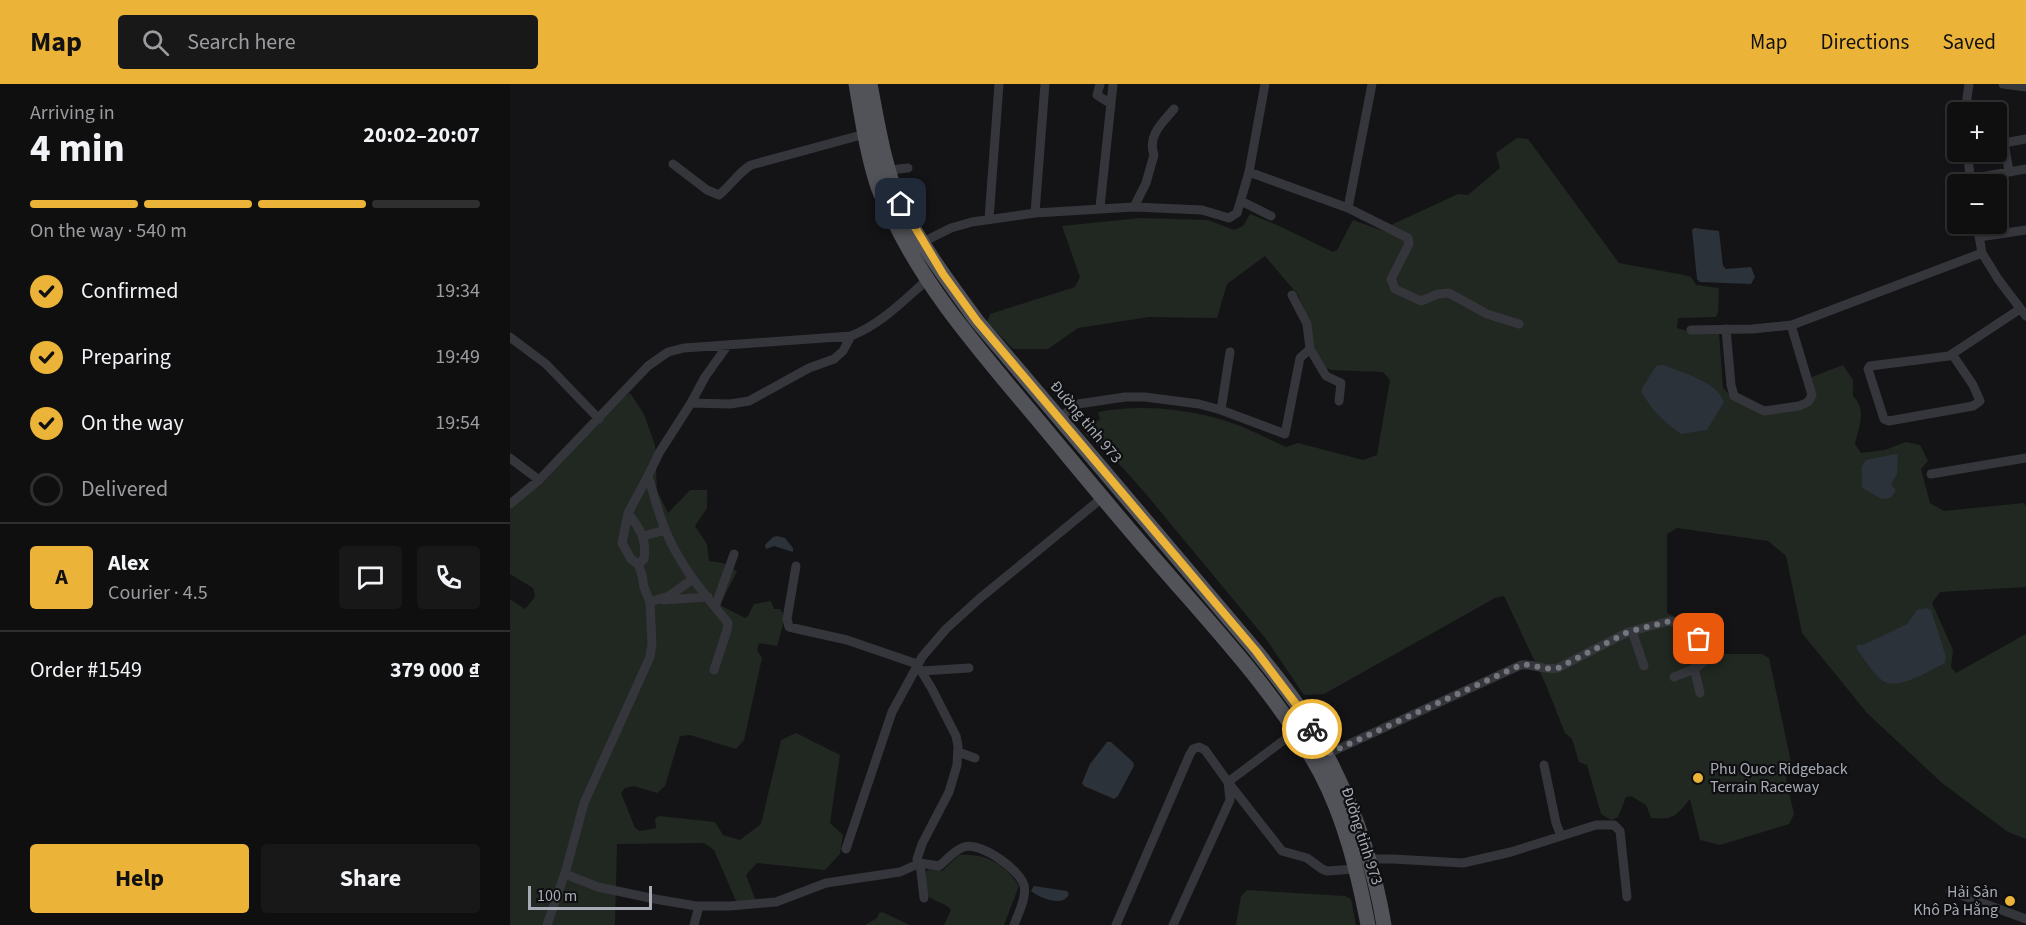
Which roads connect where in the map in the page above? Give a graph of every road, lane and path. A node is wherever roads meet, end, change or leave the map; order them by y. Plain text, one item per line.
1 (856, 84) edge
2 (870, 84) edge
3 (999, 84) edge
4 (1045, 84) edge
5 (1100, 84) edge
6 (1265, 84) edge
7 (1372, 84) edge
8 (1969, 84) edge
9 (2003, 84) edge
10 (1115, 85) edge
11 (2026, 87) edge
12 (1966, 102) edge
13 (1111, 104) junction
14 (1174, 109) dead end
15 (865, 134) junction
16 (2026, 139) edge
17 (673, 164) dead end
18 (908, 168) dead end
19 (2026, 169) edge
20 (890, 171) junction
21 (2008, 171) junction
22 (1249, 172) junction
23 (1998, 174) edge
24 (1241, 201) junction
25 (1100, 207) junction
26 (1134, 207) junction
27 (1348, 208) junction
28 (1035, 213) junction
29 (1271, 216) dead end
30 (989, 219) junction
31 (2026, 230) edge
32 (1978, 234) edge
33 (1978, 237) junction
34 (923, 242) junction
35 (1982, 253) junction
36 (927, 280) junction
37 (1292, 295) dead end
38 (2023, 310) edge
39 (1519, 324) dead end
40 (1791, 325) junction
41 (1726, 329) junction
42 (1690, 330) dead end
43 (851, 336) junction
44 (510, 337) edge
45 (727, 346) junction
46 (1310, 349) junction
47 (1230, 352) dead end
48 (1952, 354) junction
49 (1339, 401) dead end
50 (692, 404) junction
51 (1221, 410) junction
52 (599, 419) junction
53 (1058, 419) junction
54 (1047, 431) junction
55 (510, 458) edge
56 (2026, 458) edge
57 (1931, 474) dead end
58 (648, 476) junction
59 (539, 480) junction
60 (1102, 498) junction
61 (510, 504) edge
62 (628, 513) junction
63 (665, 530) junction
64 (644, 536) junction
65 (734, 554) dead end
66 (638, 565) junction
67 (796, 566) dead end
68 (693, 579) junction
69 (708, 597) junction
70 (655, 601) junction
71 (715, 607) junction
72 (1632, 631) junction
73 (1644, 666) dead end
74 (920, 668) junction
75 (969, 668) dead end
76 (1694, 668) junction
77 (714, 670) dead end
78 (1674, 676) dead end
79 (1700, 693) dead end
80 (1296, 731) junction
81 (958, 752) junction
82 (1327, 754) junction
83 (975, 758) dead end
84 (1544, 765) dead end
85 (1228, 782) junction
86 (1561, 836) junction
87 (846, 849) dead end
88 (1368, 860) junction
89 (920, 863) junction
90 (1356, 869) junction
91 (565, 874) junction
92 (1950, 891) dead end
93 (1627, 897) dead end
94 (924, 898) dead end
95 (699, 906) junction
96 (2026, 919) edge
97 (547, 925) edge
98 (694, 925) edge
99 (1014, 925) edge
100 (1116, 925) edge
101 (1173, 925) edge
102 (1368, 925) edge
103 (1384, 925) edge

1 - 15 main road, Đường tỉnh 973
2 - 20 main road, Đường tỉnh 973
3 - 30 street
4 - 28 street
5 - 13 street
6 - 22 street
7 - 27 street
8 - 12 street
9 - 11 street
10 - 13 street
13 - 25 street
14 - 26 street
15 - 17 street
15 - 36 main road, Đường tỉnh 973
16 - 21 street
18 - 20 street
19 - 21 street
20 - 34 main road, Đường tỉnh 973
21 - 23 street
22 - 24 street
22 - 27 street
24 - 26 street
24 - 29 street
25 - 26 street
25 - 28 street
27 - 39 street
28 - 30 street
30 - 34 street
31 - 33 street
32 - 33 street
33 - 35 street
34 - 53 main road, Đường tỉnh 973
35 - 38 street
35 - 40 street
36 - 43 street
36 - 54 main road, Đường tỉnh 973
37 - 46 street
38 - 48 street
40 - 41 street
40 - 41 street
41 - 42 street
43 - 45 street
43 - 50 street
44 - 52 street
45 - 50 street
45 - 52 street
46 - 49 street
46 - 51 street
47 - 51 street
48 - 48 street
50 - 58 street
51 - 53 street
52 - 59 street
53 - 54 main road
53 - 82 main road, Đường tỉnh 973
54 - 60 main road, Đường tỉnh 973
55 - 59 street
56 - 57 street
58 - 62 street
58 - 63 street
59 - 61 street
60 - 74 street
60 - 80 main road, Đường tỉnh 973
62 - 64 street
62 - 66 street
63 - 64 street
63 - 68 street
64 - 66 street
65 - 71 street
66 - 70 street
67 - 74 street
68 - 69 street
68 - 70 street
69 - 70 street
69 - 71 street
70 - 91 street
71 - 77 street
72 - 73 street
72 - 76 street
72 - 82 street
74 - 75 street
74 - 81 street
74 - 87 street
76 - 78 street
76 - 79 street
80 - 85 street
80 - 90 main road, Đường tỉnh 973
81 - 83 street
81 - 89 street
82 - 88 main road, Đường tỉnh 973
84 - 86 street
85 - 90 street
85 - 100 street
85 - 101 street
86 - 88 street
86 - 93 street
88 - 103 main road, Đường tỉnh 973
89 - 94 street
89 - 95 street
89 - 99 street
90 - 102 main road, Đường tỉnh 973
91 - 95 street
91 - 97 street
92 - 96 street
95 - 98 street

